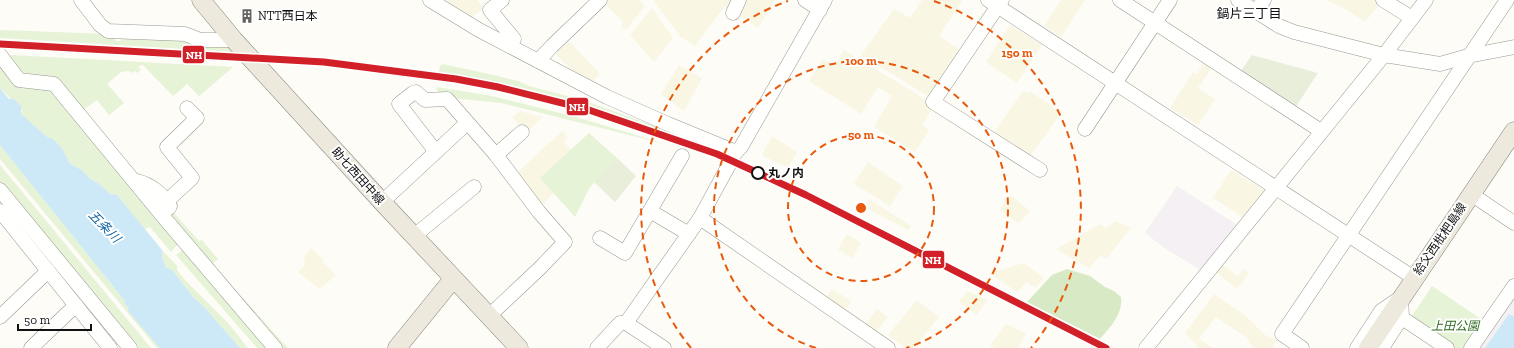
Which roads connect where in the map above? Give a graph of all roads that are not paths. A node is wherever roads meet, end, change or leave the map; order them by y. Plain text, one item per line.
1 (81, 0) edge
2 (201, 0) edge
3 (430, 0) edge
4 (502, 0) edge
5 (600, 0) edge
6 (739, 0) edge
7 (805, 0) edge
8 (1120, 0) edge
9 (1170, 0) edge
10 (1238, 0) edge
11 (1383, 0) edge
12 (1426, 0) edge
13 (1507, 0) edge
14 (996, 2) edge
15 (823, 5) edge
16 (1260, 6) edge
17 (733, 13) dead end
18 (1412, 18) junction
19 (1155, 23) junction
20 (234, 40) junction
21 (508, 45) junction
22 (1514, 47) edge
23 (0, 55) edge
24 (1384, 55) junction
25 (1468, 56) junction
26 (538, 61) junction
27 (1116, 83) junction
28 (187, 108) dead end
29 (467, 123) junction
30 (1085, 129) dead end
31 (1321, 131) junction
32 (1514, 131) edge
33 (522, 132) dead end
34 (436, 152) junction
35 (736, 152) junction
36 (496, 155) junction
37 (682, 156) dead end
38 (1040, 170) dead end
39 (132, 180) junction
40 (474, 187) dead end
41 (1276, 187) junction
42 (0, 190) edge
43 (1471, 194) junction
44 (167, 201) junction
45 (382, 202) junction
46 (650, 211) junction
47 (700, 218) junction
48 (2, 219) edge
49 (166, 220) junction
50 (1514, 224) edge
51 (689, 234) junction
52 (1350, 235) junction
53 (414, 236) junction
54 (600, 238) dead end
55 (48, 271) junction
56 (1414, 278) junction
57 (453, 279) junction
58 (1514, 286) edge
59 (1401, 298) junction
60 (76, 305) junction
61 (489, 316) junction
62 (0, 318) edge
63 (1402, 318) junction
64 (626, 323) junction
65 (102, 345) edge
66 (31, 348) edge
67 (130, 348) edge
68 (275, 348) edge
69 (397, 348) edge
70 (519, 348) edge
71 (597, 348) edge
72 (664, 348) edge
73 (888, 348) edge
74 (1146, 348) edge
75 (1302, 348) edge
76 (1357, 348) edge
77 (1368, 348) edge
78 (1382, 348) edge
79 (1447, 348) edge
80 (1471, 348) edge

1 - 20 street
2 - 20 main road, 助七西田中線
3 - 21 street
4 - 21 street
5 - 26 street
6 - 17 street
7 - 15 street
8 - 19 street
9 - 19 street
10 - 16 street
11 - 18 street
12 - 18 street
13 - 25 street
14 - 27 street
14 - 38 street
15 - 35 street
16 - 24 street
18 - 24 street
19 - 27 street
19 - 31 street
20 - 45 main road, 助七西田中線
21 - 26 street
22 - 25 street
23 - 39 street
24 - 25 street
24 - 31 street
25 - 52 street
26 - 35 street
27 - 30 street
27 - 41 street
28 - 44 street
29 - 34 street
29 - 34 street
29 - 36 street
31 - 41 street
32 - 43 main road, 給父西枇杷島線
33 - 36 street
34 - 45 street
35 - 47 street
36 - 61 street
37 - 46 street
39 - 44 street
39 - 49 street
40 - 53 street
41 - 52 street
41 - 74 street
42 - 67 street
43 - 50 street
43 - 56 main road, 給父西枇杷島線
44 - 49 street
45 - 53 main road, 助七西田中線
46 - 51 street
46 - 54 street
47 - 51 street
47 - 73 street
48 - 55 street
49 - 68 street
51 - 64 street
52 - 56 street
52 - 75 street
53 - 57 main road, 助七西田中線
55 - 60 street
55 - 62 street
56 - 59 main road, 給父西枇杷島線
57 - 61 main road, 助七西田中線
57 - 69 main road
58 - 80 street
59 - 63 street
59 - 76 street
59 - 77 main road, 給父西枇杷島線
60 - 65 street
60 - 66 street
61 - 70 main road, 助七西田中線
63 - 78 street
63 - 79 street
64 - 71 street
64 - 72 street

